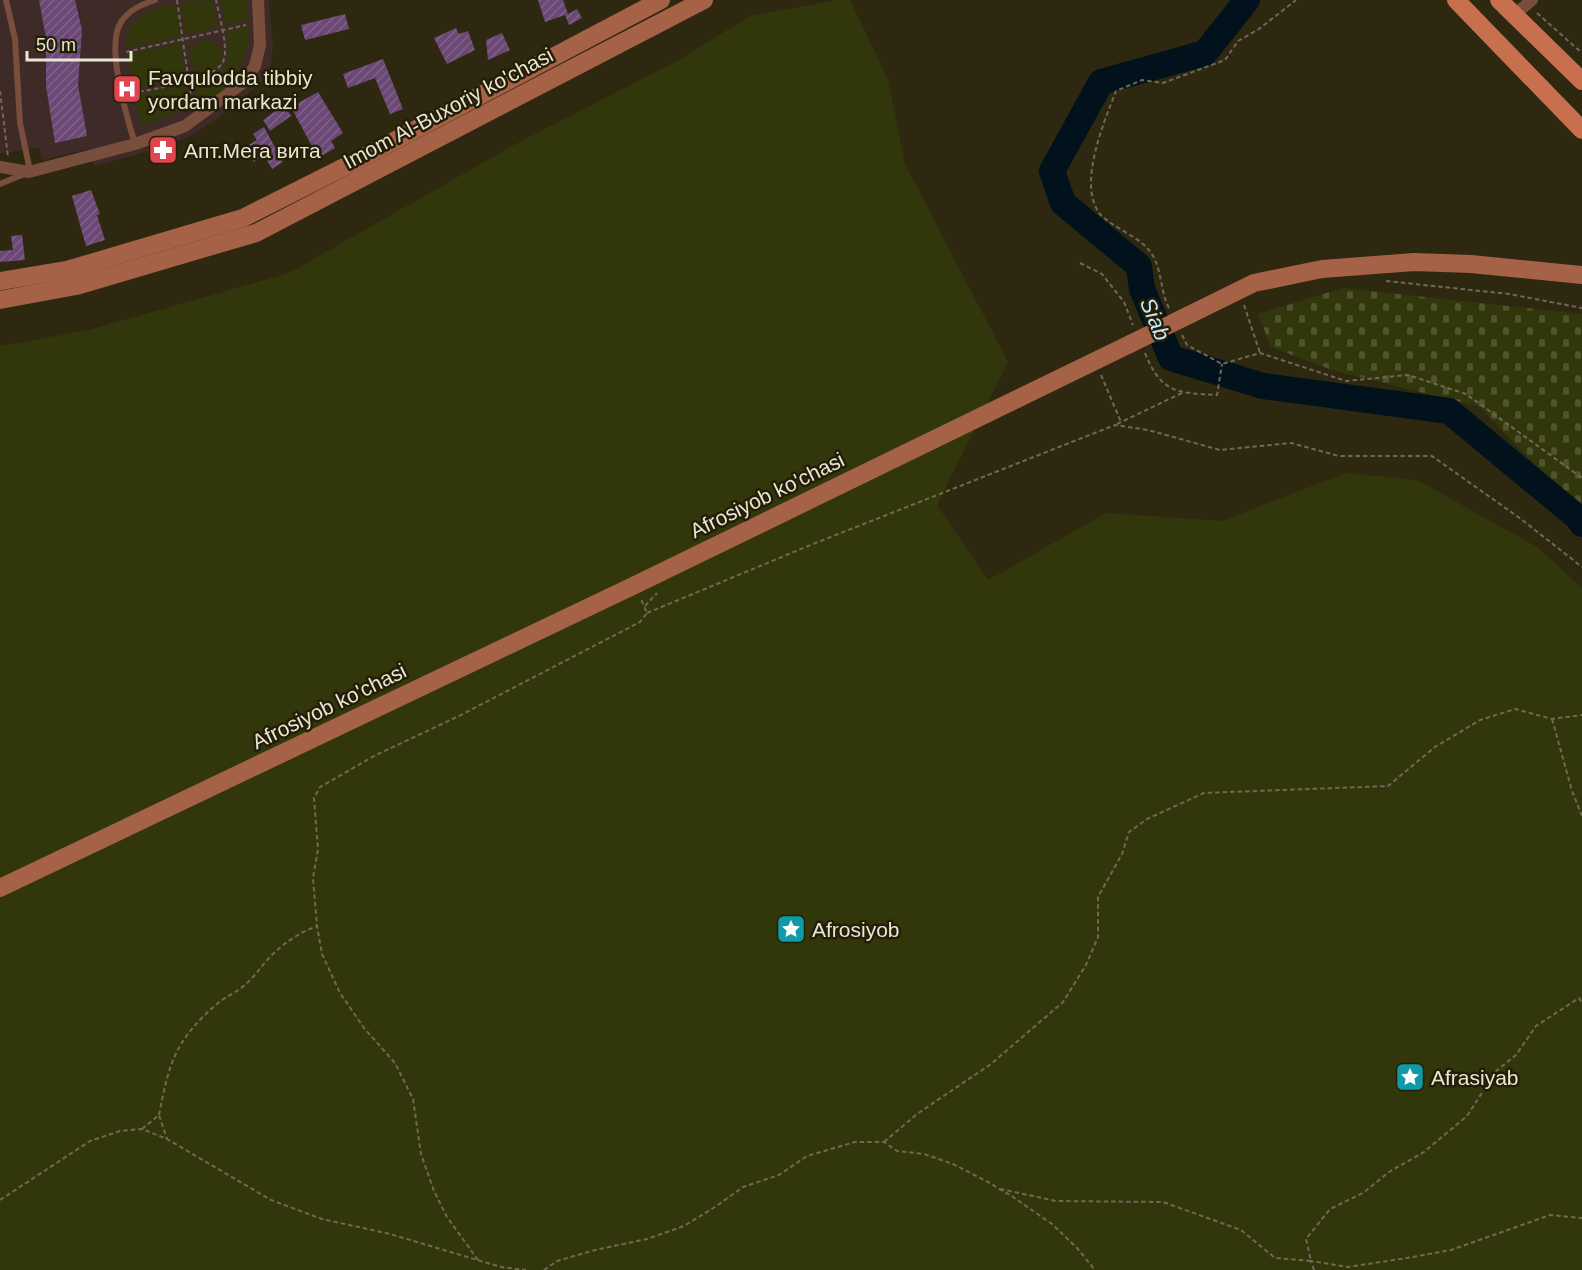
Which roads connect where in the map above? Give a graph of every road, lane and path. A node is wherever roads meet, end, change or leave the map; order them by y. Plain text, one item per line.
1 (6, 0) edge
2 (155, 0) edge
3 (177, 0) edge
4 (216, 0) edge
5 (258, 0) edge
6 (661, 0) edge
7 (704, 0) edge
8 (1499, 0) edge
9 (1457, 1) edge
10 (681, 5) edge
11 (1524, 6) edge
12 (260, 22) junction
13 (1582, 53) edge
14 (116, 55) junction
15 (1582, 81) edge
16 (0, 91) edge
17 (121, 96) junction
18 (194, 120) junction
19 (1582, 130) edge
20 (135, 144) junction
21 (5, 168) edge
22 (29, 169) junction
23 (0, 184) edge
24 (1582, 275) edge
25 (1382, 280) dead end
26 (0, 281) edge
27 (0, 300) edge
28 (1243, 304) dead end
29 (1582, 308) edge
30 (1260, 353) dead end
31 (1222, 365) dead end
32 (1098, 368) dead end
33 (1182, 393) dead end
34 (1217, 395) dead end
35 (1121, 422) junction
36 (1115, 425) junction
37 (1582, 567) edge
38 (635, 585) junction
39 (647, 613) junction
40 (1582, 715) edge
41 (1552, 719) junction
42 (1582, 816) edge
43 (0, 888) edge
44 (317, 926) junction
45 (1582, 1003) edge
46 (159, 1115) junction
47 (141, 1129) junction
48 (167, 1139) junction
49 (884, 1142) junction
50 (1000, 1189) junction
51 (0, 1200) edge
52 (1582, 1218) edge
53 (478, 1260) junction
54 (1311, 1261) junction
55 (1340, 1268) edge
56 (526, 1270) edge
57 (544, 1270) edge
58 (1095, 1270) edge
59 (1314, 1270) edge

1 - 22 lane
2 - 14 lane
3 - 18 path
4 - 17 path
5 - 12 street
6 - 26 street, Imom Al-Buxoriy ko'chasi
7 - 10 street, Imom Al-Buxoriy ko'chasi
8 - 11 main road
9 - 19 main road
10 - 27 street, Imom Al-Buxoriy ko'chasi
11 - 13 path
11 - 15 main road
12 - 14 path
12 - 18 street
14 - 17 lane
16 - 21 path
17 - 20 lane
18 - 20 street
20 - 22 street
21 - 22 street
22 - 23 lane
24 - 38 street, Afrosiyob ko'chasi, bridge
25 - 29 path
28 - 30 path
31 - 34 path
32 - 35 path
33 - 35 path
35 - 36 path
36 - 37 path
36 - 39 path
38 - 39 path
38 - 43 street, Afrosiyob ko'chasi
39 - 44 path
40 - 41 path
41 - 42 path
41 - 49 path
44 - 46 path
44 - 53 path
45 - 54 path
46 - 47 path
46 - 48 path
47 - 48 path
47 - 51 path
48 - 53 path
49 - 50 path
49 - 57 path
50 - 54 path
50 - 58 path
52 - 55 path
53 - 56 path
54 - 55 path
54 - 59 path

